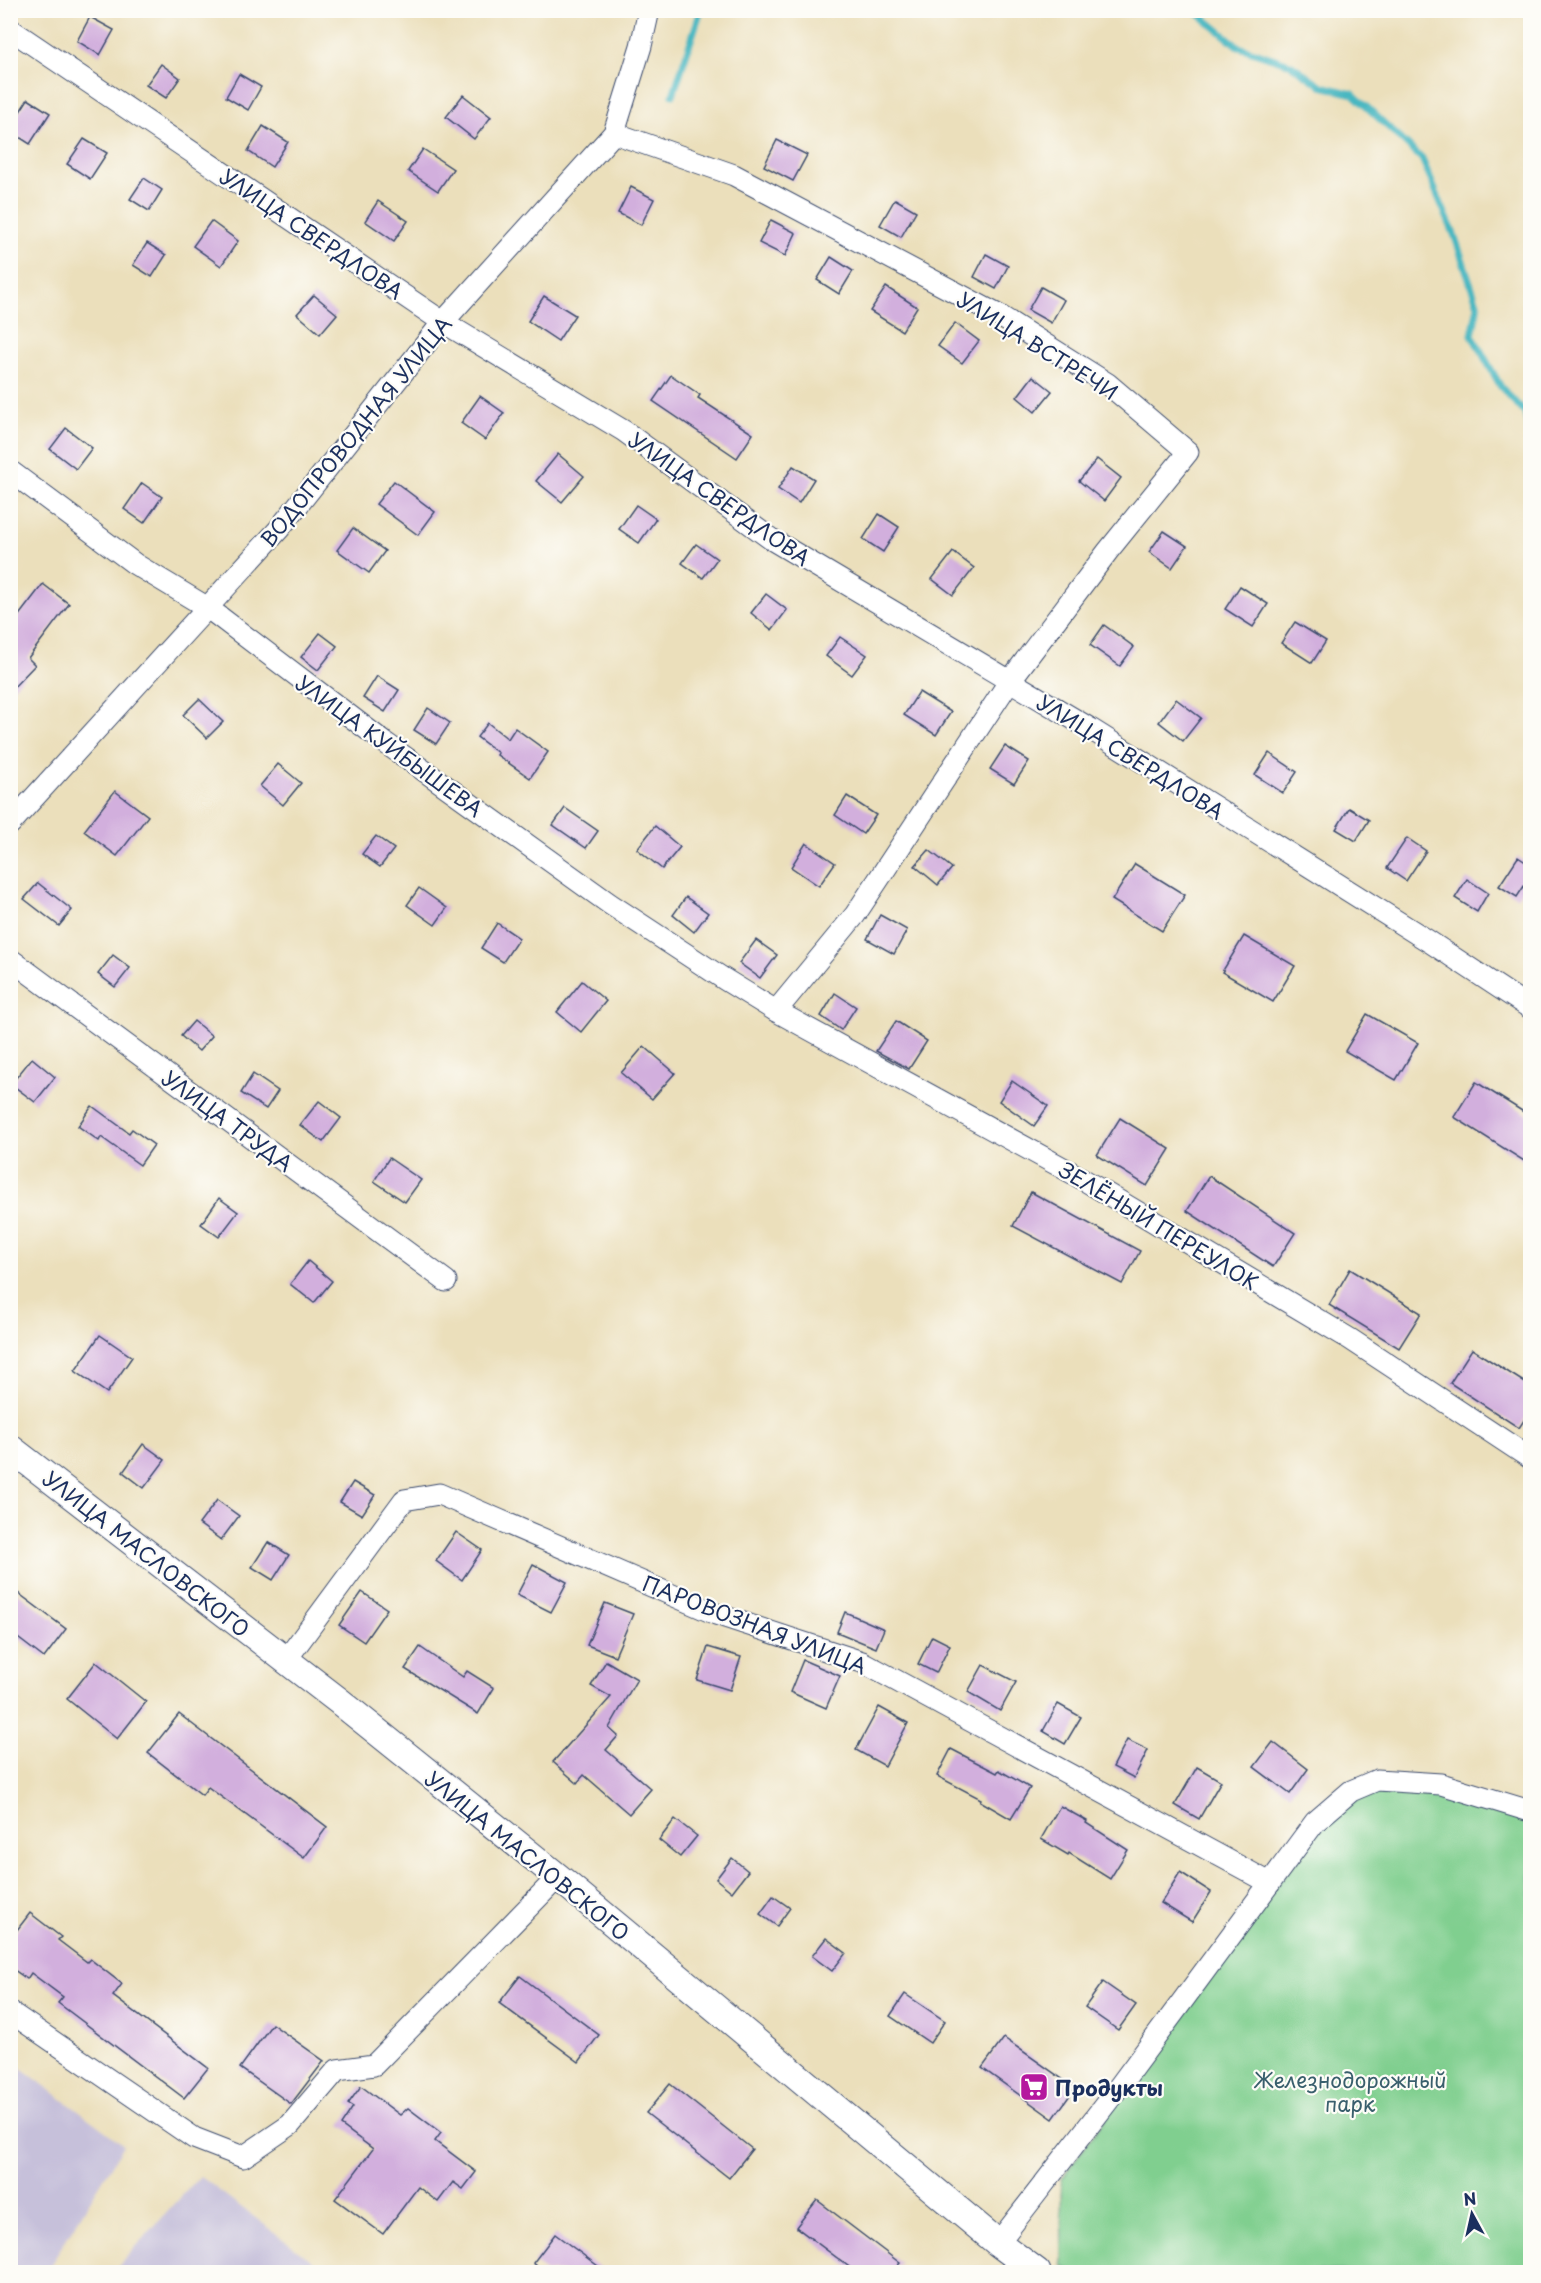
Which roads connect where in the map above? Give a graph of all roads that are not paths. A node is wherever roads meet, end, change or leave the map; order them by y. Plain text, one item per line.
1 (649, 10) edge
2 (10, 29) edge
3 (614, 133) junction
4 (443, 322) junction
5 (10, 471) edge
6 (208, 608) junction
7 (1010, 682) junction
8 (10, 824) edge
9 (10, 959) edge
10 (1530, 1008) edge
11 (776, 1011) junction
12 (446, 1281) dead end
13 (10, 1448) edge
14 (1530, 1458) edge
15 (286, 1660) junction
16 (1530, 1811) edge
17 (558, 1877) junction
18 (1270, 1883) junction
19 (10, 2012) edge
20 (998, 2243) junction
21 (1037, 2272) edge

1 - 3 street, ВОДОПРОВОДНАЯ УЛИЦА
2 - 4 street, УЛИЦА СВЕРДЛОВА
3 - 4 street, ВОДОПРОВОДНАЯ УЛИЦА
3 - 7 street, УЛИЦА ВСТРЕЧИ
4 - 6 street, ВОДОПРОВОДНАЯ УЛИЦА
4 - 7 street, УЛИЦА СВЕРДЛОВА
5 - 6 street, УЛИЦА КУЙБЫШЕВА
6 - 8 street, ВОДОПРОВОДНАЯ УЛИЦА
6 - 11 street, УЛИЦА КУЙБЫШЕВА
7 - 10 street, УЛИЦА СВЕРДЛОВА
7 - 11 street
9 - 12 street, УЛИЦА ТРУДА
11 - 14 street, ЗЕЛЁНЫЙ ПЕРЕУЛОК
13 - 15 street, УЛИЦА МАСЛОВСКОГО
15 - 17 street, УЛИЦА МАСЛОВСКОГО
15 - 18 street, ПАРОВОЗНАЯ УЛИЦА
16 - 18 street
17 - 19 street
17 - 20 street, УЛИЦА МАСЛОВСКОГО
18 - 20 street
20 - 21 street, УЛИЦА МАСЛОВСКОГО

